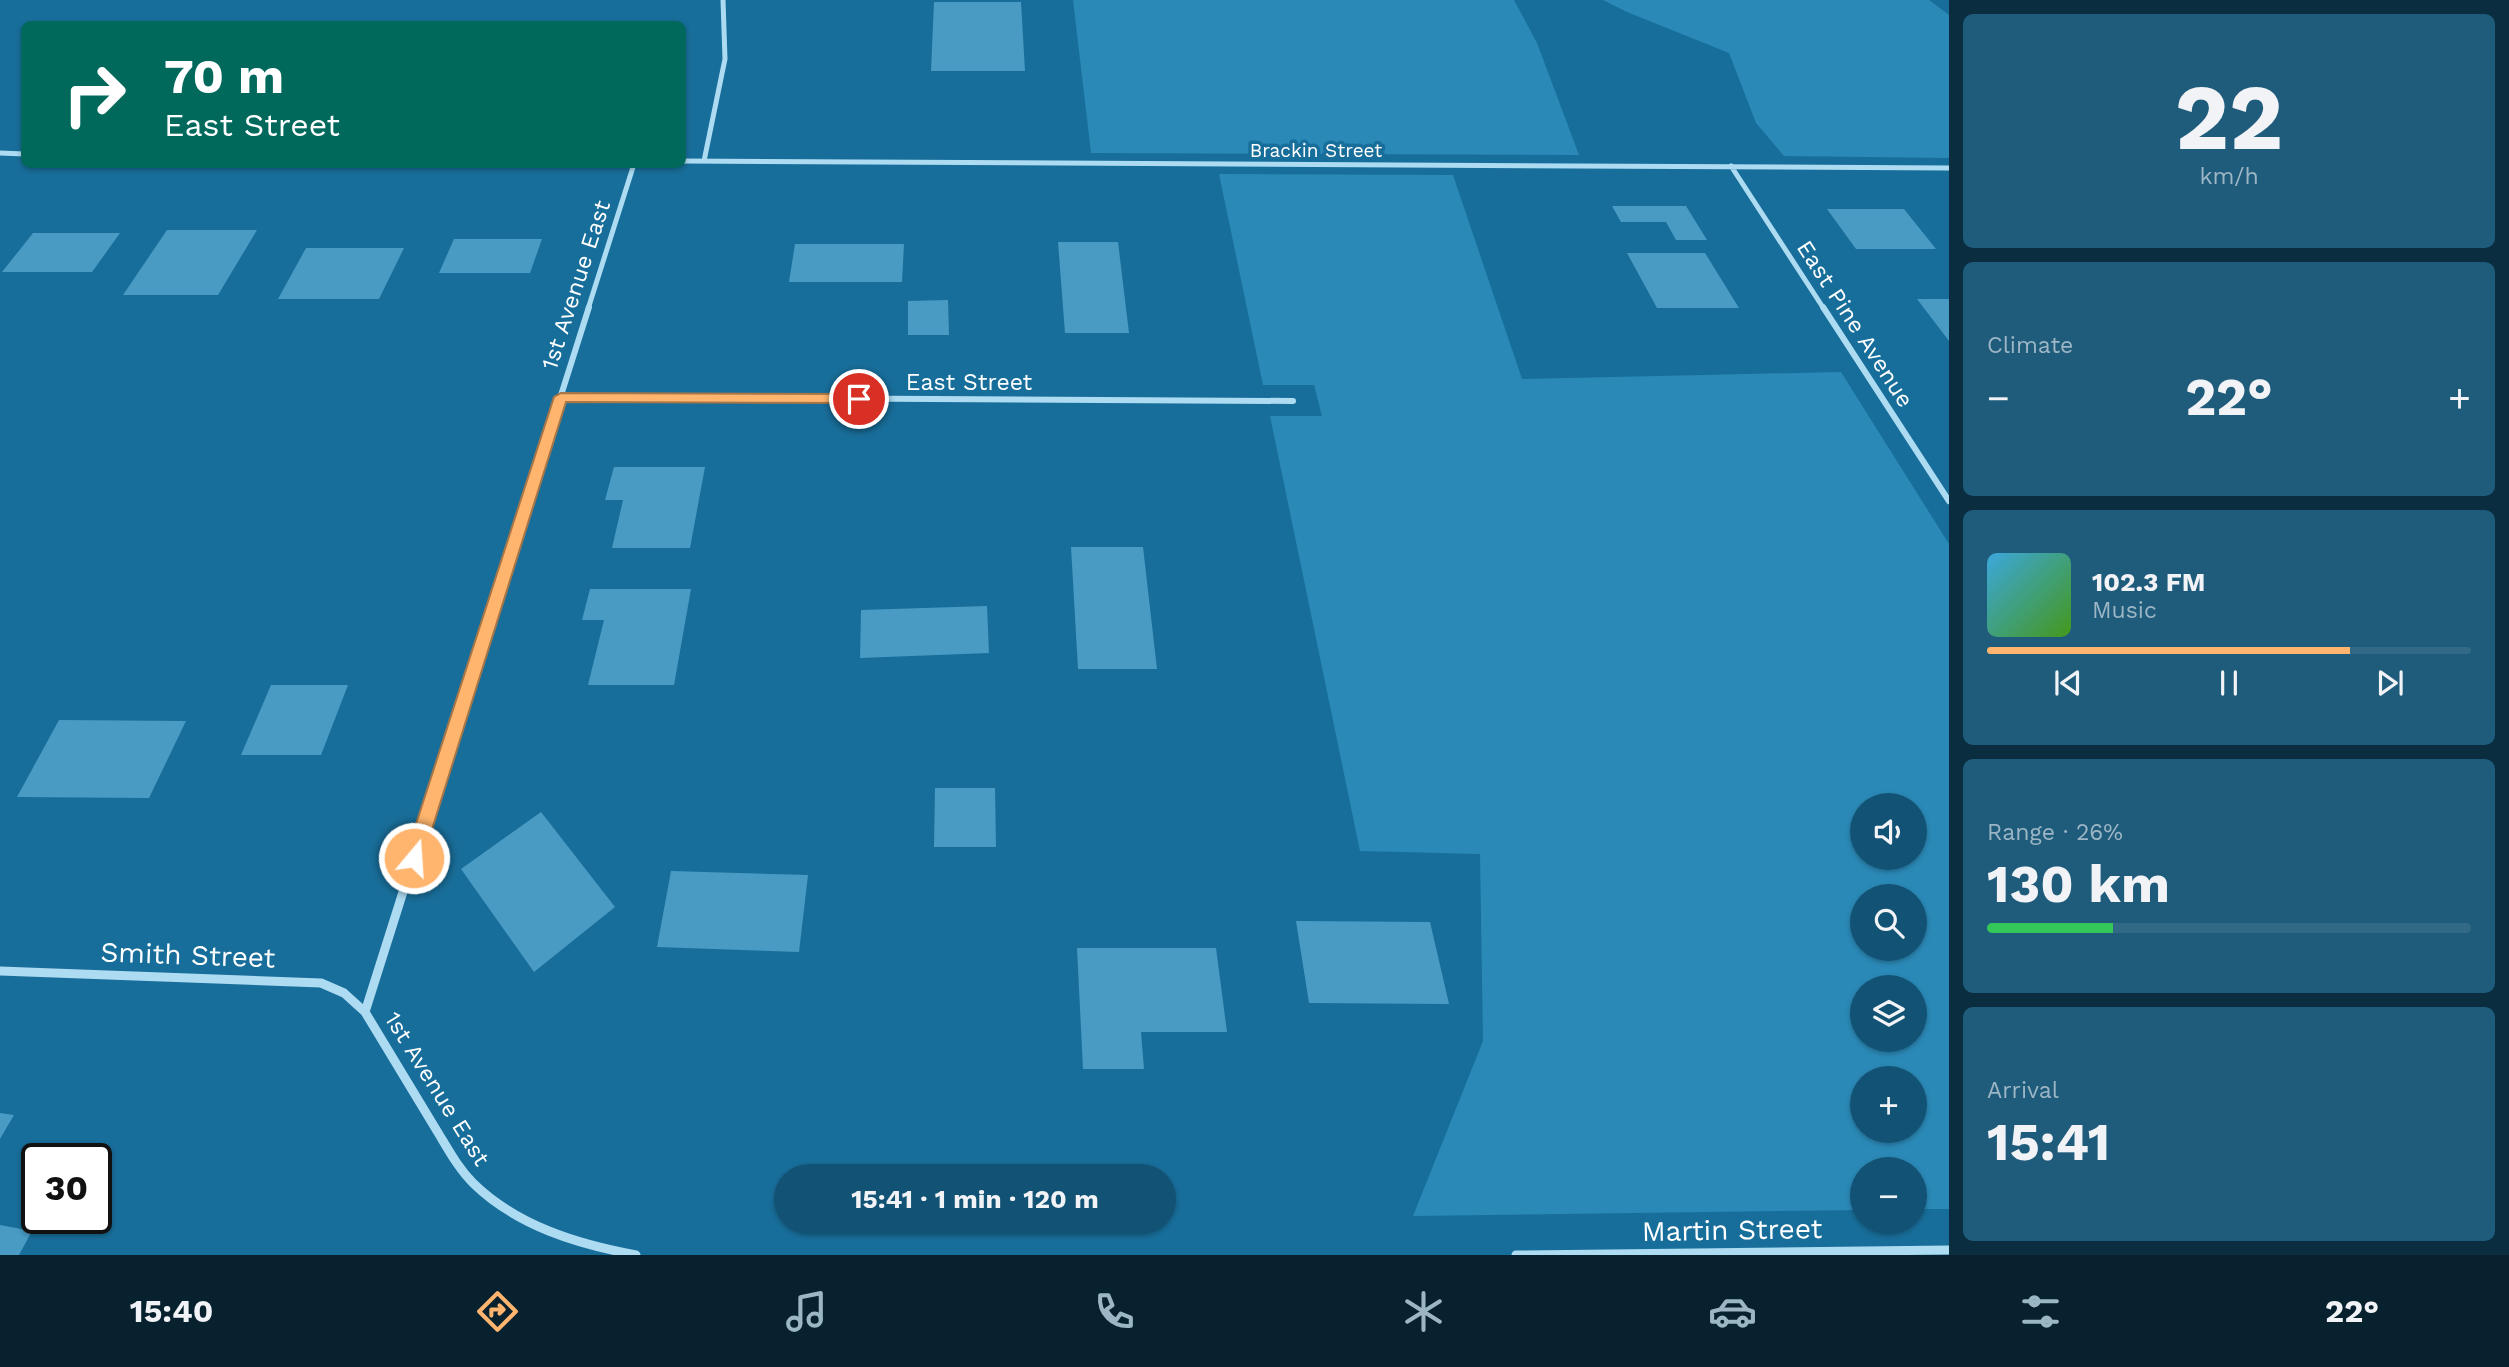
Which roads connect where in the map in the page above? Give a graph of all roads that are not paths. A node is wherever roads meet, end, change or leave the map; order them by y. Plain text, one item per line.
1 (723, 0) edge
2 (0, 153) edge
3 (21, 154) edge
4 (686, 161) edge
5 (704, 161) junction
6 (1731, 166) junction
7 (633, 168) edge
8 (1949, 168) edge
9 (561, 397) junction
10 (1293, 401) dead end
11 (1949, 501) edge
12 (0, 971) edge
13 (365, 1012) junction
14 (1949, 1250) edge
15 (636, 1255) edge
16 (1516, 1255) edge

1 - 5 street
2 - 3 street
4 - 5 street, Brackin Street
5 - 6 street, Brackin Street
6 - 8 street, Brackin Street
6 - 11 street, East Pine Avenue
7 - 9 street, 1st Avenue East
9 - 10 street, East Street
9 - 13 street, 1st Avenue East
12 - 13 street, Smith Street
13 - 15 street, 1st Avenue East
14 - 16 street, Martin Street

